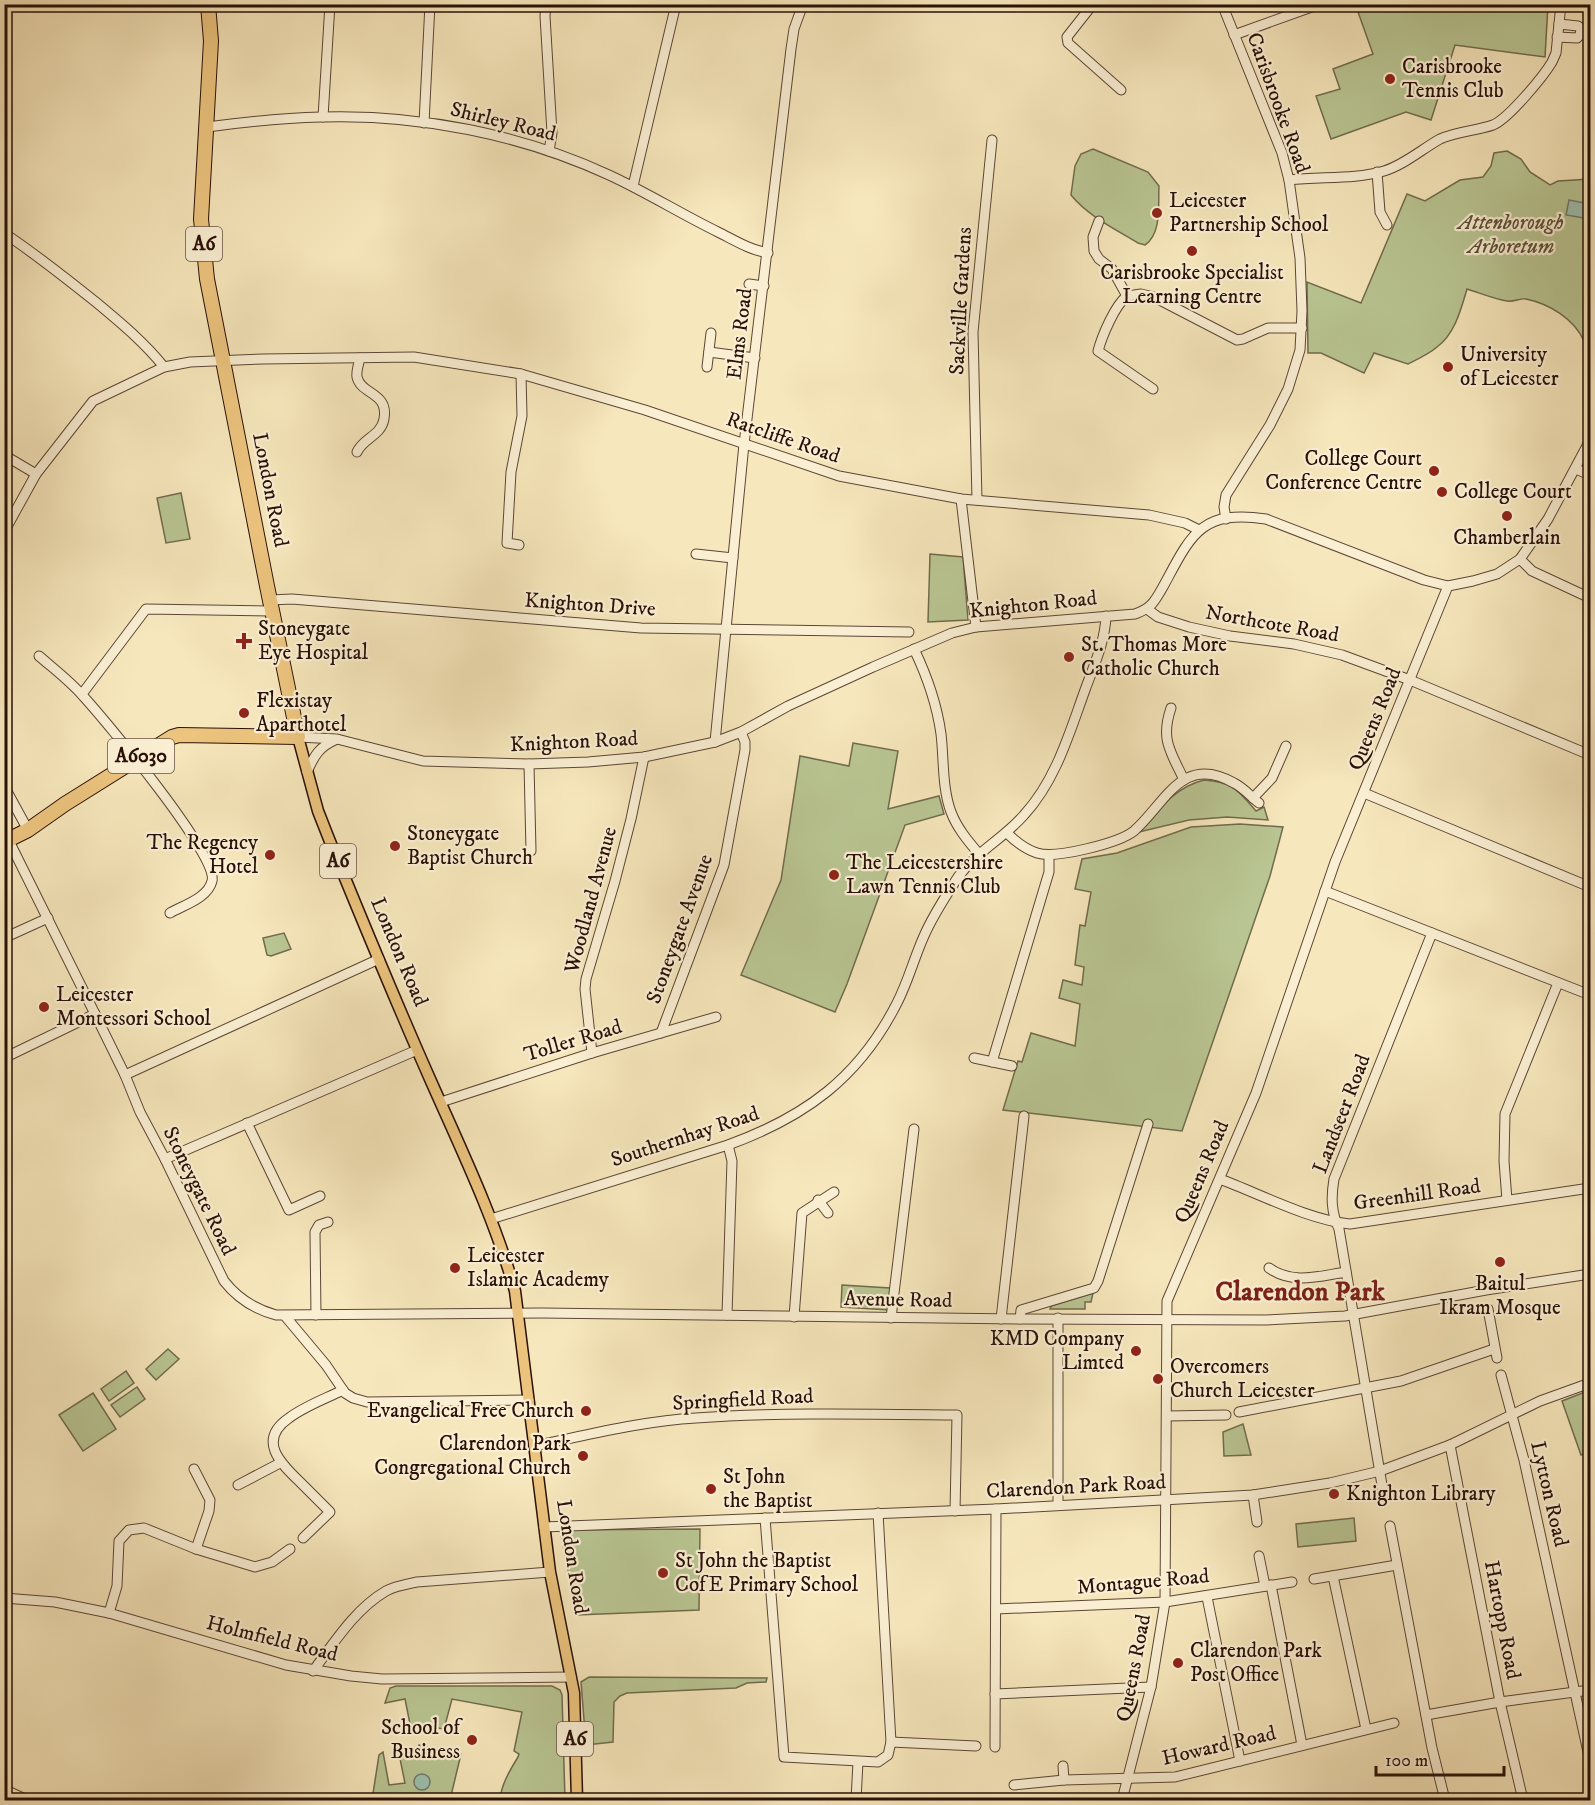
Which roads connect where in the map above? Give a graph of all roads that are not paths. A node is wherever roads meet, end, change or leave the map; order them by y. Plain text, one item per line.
1 (208, 4) edge
2 (330, 4) edge
3 (430, 4) edge
4 (546, 4) edge
5 (676, 4) edge
6 (803, 4) edge
7 (1093, 4) edge
8 (1222, 4) edge
9 (1320, 4) edge
10 (1561, 4) edge
11 (1559, 24) junction
12 (1234, 35) junction
13 (1557, 37) junction
14 (1121, 90) dead end
15 (323, 117) junction
16 (424, 123) junction
17 (207, 126) junction
18 (992, 140) dead end
19 (549, 151) junction
20 (1377, 172) junction
21 (1289, 180) junction
22 (633, 186) junction
23 (1099, 221) dead end
24 (1387, 225) dead end
25 (4, 234) edge
26 (768, 253) junction
27 (749, 284) dead end
28 (764, 286) junction
29 (1127, 296) junction
30 (1302, 328) junction
31 (711, 333) dead end
32 (709, 352) junction
33 (360, 358) junction
34 (756, 358) junction
35 (223, 361) junction
36 (164, 367) junction
37 (707, 367) dead end
38 (521, 374) junction
39 (1153, 389) dead end
40 (1590, 440) edge
41 (744, 444) junction
42 (357, 452) dead end
43 (4, 455) edge
44 (1576, 469) junction
45 (36, 474) junction
46 (1590, 476) edge
47 (961, 499) junction
48 (977, 500) junction
49 (1226, 519) junction
50 (1199, 530) junction
51 (4, 532) edge
52 (519, 545) dead end
53 (696, 554) dead end
54 (733, 558) junction
55 (1520, 559) junction
56 (1448, 586) junction
57 (1590, 598) edge
58 (271, 606) junction
59 (1147, 609) junction
60 (1106, 616) junction
61 (976, 627) junction
62 (725, 629) junction
63 (909, 632) dead end
64 (914, 649) junction
65 (39, 656) dead end
66 (1410, 680) junction
67 (82, 694) junction
68 (1171, 708) dead end
69 (741, 732) junction
70 (298, 737) junction
71 (337, 739) junction
72 (715, 742) junction
73 (1296, 753) dead end
74 (1590, 755) edge
75 (644, 757) junction
76 (136, 759) junction
77 (529, 764) junction
78 (307, 772) junction
79 (1184, 780) junction
80 (4, 786) edge
81 (1364, 794) junction
82 (28, 830) junction
83 (1007, 833) junction
84 (7, 842) edge
85 (531, 851) dead end
86 (979, 854) junction
87 (1049, 855) junction
88 (1590, 887) edge
89 (1325, 891) junction
90 (170, 913) dead end
91 (48, 918) junction
92 (1431, 933) junction
93 (4, 938) edge
94 (379, 959) junction
95 (1558, 983) junction
96 (1590, 995) edge
97 (95, 1014) junction
98 (716, 1017) dead end
99 (661, 1033) junction
100 (417, 1050) junction
101 (592, 1053) junction
102 (4, 1058) edge
103 (974, 1058) dead end
104 (992, 1062) junction
105 (1012, 1066) dead end
106 (125, 1075) junction
107 (441, 1102) junction
108 (1024, 1116) dead end
109 (248, 1123) junction
110 (1148, 1124) dead end
111 (914, 1129) dead end
112 (728, 1145) junction
113 (165, 1159) junction
114 (1220, 1179) junction
115 (1590, 1188) edge
116 (834, 1192) dead end
117 (320, 1196) dead end
118 (818, 1200) junction
119 (1507, 1200) junction
120 (828, 1213) dead end
121 (491, 1219) junction
122 (328, 1222) dead end
123 (1336, 1222) junction
124 (1269, 1269) dead end
125 (1346, 1272) junction
126 (1590, 1274) edge
127 (1488, 1309) dead end
128 (519, 1314) junction
129 (1353, 1314) junction
130 (316, 1315) junction
131 (727, 1315) junction
132 (285, 1316) junction
133 (794, 1317) junction
134 (891, 1318) junction
135 (1058, 1318) junction
136 (1000, 1319) junction
137 (1020, 1319) junction
138 (1167, 1320) junction
139 (1501, 1375) dead end
140 (1590, 1383) edge
141 (1366, 1387) junction
142 (343, 1390) junction
143 (529, 1401) junction
144 (1239, 1412) dead end
145 (1226, 1415) dead end
146 (1511, 1415) junction
147 (1167, 1416) junction
148 (1450, 1445) junction
149 (534, 1446) junction
150 (280, 1463) junction
151 (194, 1469) dead end
152 (1380, 1471) junction
153 (238, 1485) dead end
154 (1253, 1495) junction
155 (1384, 1497) dead end
156 (1167, 1500) junction
157 (1058, 1505) junction
158 (996, 1509) junction
159 (955, 1511) junction
160 (878, 1513) junction
161 (765, 1518) junction
162 (1257, 1522) dead end
163 (1390, 1526) dead end
164 (544, 1527) junction
165 (303, 1538) dead end
166 (196, 1549) junction
167 (290, 1549) dead end
168 (1259, 1556) dead end
169 (1397, 1565) junction
170 (550, 1572) junction
171 (1333, 1576) junction
172 (1314, 1579) dead end
173 (1292, 1582) dead end
174 (1268, 1586) junction
175 (1207, 1597) junction
176 (4, 1598) edge
177 (1165, 1602) junction
178 (996, 1609) junction
179 (109, 1613) junction
180 (313, 1671) junction
181 (571, 1677) junction
182 (1150, 1687) junction
183 (1590, 1690) edge
184 (1576, 1692) junction
185 (995, 1695) junction
186 (1500, 1702) junction
187 (1426, 1715) junction
188 (1394, 1723) dead end
189 (1366, 1729) junction
190 (891, 1742) junction
191 (1302, 1744) junction
192 (976, 1746) dead end
193 (995, 1747) dead end
194 (1240, 1761) junction
195 (1590, 1761) edge
196 (858, 1762) junction
197 (1063, 1766) dead end
198 (1064, 1780) junction
199 (1128, 1780) junction
200 (1014, 1785) dead end
201 (4, 1792) edge
202 (27, 1800) edge
203 (577, 1800) edge
204 (856, 1800) edge
205 (1122, 1800) edge
206 (1445, 1800) edge
207 (1523, 1800) edge

1 - 17 highway, London Road / A6
2 - 15 street
3 - 16 street
4 - 19 street
5 - 22 street
6 - 26 street, Elms Road
7 - 14 street
8 - 12 street, Carisbrooke Road
9 - 12 street
10 - 11 street
11 - 13 street
11 - 13 street
12 - 21 street, Carisbrooke Road
13 - 20 street
15 - 16 street, Shirley Road
15 - 17 street, Shirley Road
16 - 19 street, Shirley Road
17 - 35 highway, London Road / A6
18 - 48 street, Sackville Gardens
19 - 22 street, Shirley Road
20 - 21 street
20 - 24 street
21 - 30 street, Carisbrooke Road
22 - 26 street, Shirley Road
23 - 29 street
25 - 36 street
26 - 28 street, Elms Road
27 - 28 street
28 - 34 street, Elms Road
29 - 30 street
29 - 39 street
30 - 49 street, Carisbrooke Road
31 - 32 street
32 - 34 street
32 - 37 street
33 - 35 street, Ratcliffe Road
33 - 38 street, Ratcliffe Road
33 - 42 street
34 - 41 street, Elms Road
35 - 36 street, Ratcliffe Road
35 - 58 highway, London Road / A6
36 - 45 street, Ratcliffe Road
38 - 41 street, Ratcliffe Road
38 - 52 street
40 - 44 street
41 - 47 street, Ratcliffe Road
41 - 54 street, Elms Road
43 - 45 street
44 - 46 street
44 - 55 street
45 - 51 street, Ratcliffe Road
47 - 48 street, Ratcliffe Road
47 - 61 street
48 - 50 street, Ratcliffe Road
49 - 50 street
49 - 56 street
50 - 59 street
53 - 54 street
54 - 62 street, Elms Road
55 - 56 street
55 - 57 street
56 - 66 street, Queens Road
58 - 62 street, Knighton Drive
58 - 67 street, Knighton Drive
58 - 70 highway, London Road / A6
59 - 60 street, Knighton Road
59 - 66 street, Northcote Road
60 - 61 street, Knighton Road
60 - 83 street, Southernhay Road
61 - 64 street, Knighton Road
62 - 63 street, Knighton Drive
62 - 72 street, Elms Road
64 - 69 street, Knighton Road
64 - 86 street
65 - 67 street
66 - 74 street, Northcote Road
66 - 81 street, Queens Road
67 - 76 street
68 - 79 street
69 - 72 street, Knighton Road
69 - 99 street, Stoneygate Avenue
70 - 71 street, Knighton Road
70 - 76 highway, A6030
70 - 78 main road, London Road / A6
71 - 77 street, Knighton Road
71 - 78 street
72 - 75 street, Knighton Road
73 - 79 street
75 - 77 street, Knighton Road
75 - 101 street, Woodland Avenue
76 - 82 highway, A6030
76 - 90 street
77 - 85 street
78 - 94 main road, London Road / A6
79 - 87 street
80 - 82 street
81 - 88 street
81 - 89 street, Queens Road
82 - 84 highway, A6030
83 - 86 street, Southernhay Road
83 - 87 street
84 - 91 street, Stoneygate Road
86 - 112 street, Southernhay Road
87 - 104 street
89 - 92 street
89 - 114 street, Queens Road
91 - 93 street
91 - 97 street, Stoneygate Road
92 - 95 street
92 - 123 street, Landseer Road
94 - 100 main road, London Road / A6
94 - 106 street
95 - 96 street
95 - 119 street
97 - 102 street
97 - 106 street, Stoneygate Road
98 - 99 street, Toller Road
99 - 101 street, Toller Road
100 - 107 main road, London Road / A6
100 - 109 street
101 - 107 street, Toller Road
103 - 104 street
104 - 105 street
106 - 113 street, Stoneygate Road
107 - 121 main road, London Road / A6
108 - 136 street
109 - 113 street
109 - 117 street
110 - 137 street
111 - 134 street
112 - 121 street, Southernhay Road
112 - 131 street
113 - 132 street, Stoneygate Road
114 - 123 street, Greenhill Road
114 - 138 street, Queens Road
115 - 119 street, Greenhill Road
116 - 118 street
118 - 120 street
118 - 133 street
119 - 123 street, Greenhill Road
121 - 128 main road, London Road / A6
122 - 130 street
123 - 125 street, Landseer Road
124 - 125 street
125 - 129 street, Landseer Road
126 - 129 street, Avenue Road
127 - 141 street
128 - 130 street, Stoneygate Road
128 - 131 street, Avenue Road
128 - 143 main road, London Road / A6
129 - 138 street, Avenue Road
129 - 141 street, Landseer Road
130 - 132 street, Stoneygate Road
131 - 133 street, Avenue Road
132 - 142 street
133 - 134 street, Avenue Road
134 - 136 street, Avenue Road
135 - 137 street, Avenue Road
135 - 138 street, Avenue Road
135 - 157 street
136 - 137 street, Avenue Road
138 - 147 street, Queens Road
139 - 146 street, Lytton Road
140 - 146 street, Clarendon Park Road
141 - 144 street
141 - 152 street, Landseer Road
142 - 143 street
142 - 150 street
143 - 149 main road, London Road / A6
145 - 147 street
146 - 148 street, Clarendon Park Road
146 - 184 street, Lytton Road
147 - 156 street, Queens Road
148 - 152 street, Clarendon Park Road
148 - 186 street, Hartopp Road
149 - 159 street, Springfield Road
149 - 164 main road, London Road / A6
150 - 153 street
150 - 165 street
151 - 166 street
152 - 154 street, Clarendon Park Road
152 - 155 street, Landseer Road
154 - 156 street, Clarendon Park Road
154 - 162 street
156 - 157 street, Clarendon Park Road
156 - 177 street, Queens Road
157 - 158 street, Clarendon Park Road
158 - 159 street, Clarendon Park Road
158 - 178 street
159 - 160 street, Clarendon Park Road
160 - 161 street, Clarendon Park Road
160 - 190 street
161 - 164 street, Clarendon Park Road
161 - 196 street
163 - 169 street
164 - 170 main road, London Road / A6
166 - 167 street
166 - 179 street
168 - 174 street
169 - 171 street
169 - 187 street
170 - 180 street
170 - 181 main road, London Road / A6
171 - 172 street
171 - 189 street
173 - 174 street, Montague Road
174 - 175 street, Montague Road
174 - 191 street
175 - 177 street, Montague Road
175 - 194 street
176 - 179 street, Holmfield Road
177 - 178 street, Montague Road
177 - 182 street, Queens Road
178 - 185 street
179 - 180 street, Holmfield Road
180 - 181 street, Holmfield Road
181 - 203 main road, London Road / A6
182 - 185 street
182 - 199 street, Queens Road
183 - 184 street
184 - 186 street
184 - 195 street, Lytton Road
185 - 193 street
186 - 187 street
186 - 207 street, Hartopp Road
187 - 206 street
188 - 189 street, Howard Road
189 - 191 street, Howard Road
190 - 192 street
190 - 196 street
191 - 194 street, Howard Road
194 - 199 street, Howard Road
196 - 204 street
197 - 198 street
198 - 199 street, Howard Road
198 - 200 street, Howard Road
199 - 205 street, Queens Road
201 - 202 street

